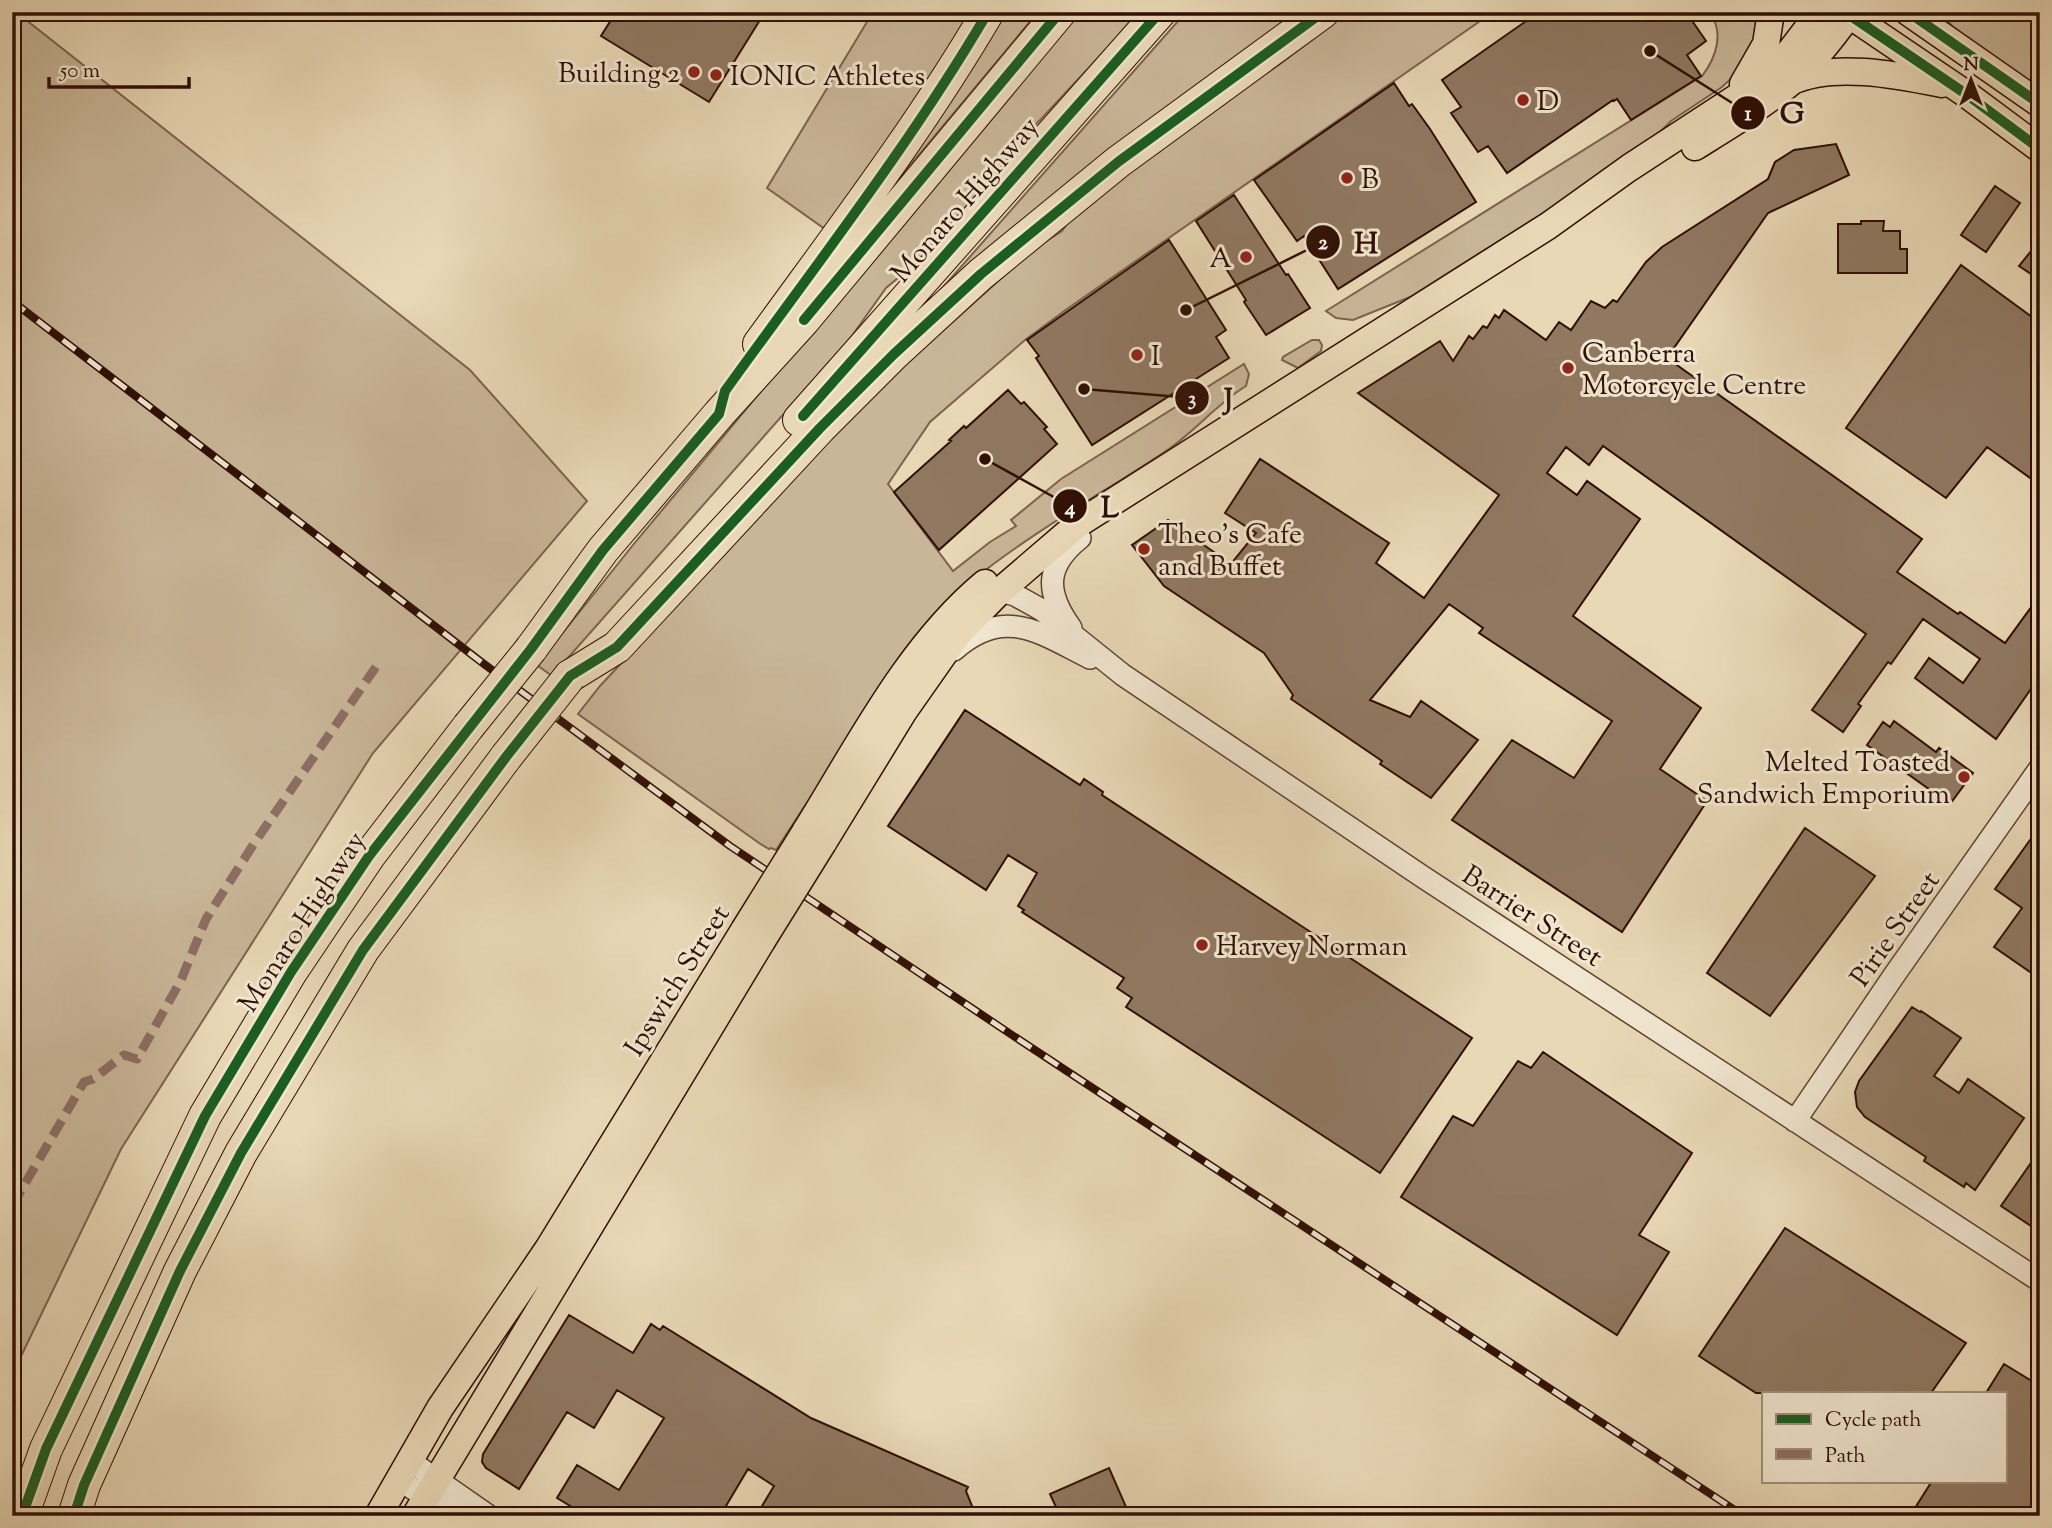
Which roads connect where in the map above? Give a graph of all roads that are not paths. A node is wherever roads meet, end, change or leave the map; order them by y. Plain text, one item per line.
1 (988, 12) edge
2 (1060, 12) edge
3 (1160, 12) edge
4 (1323, 12) edge
5 (1771, 12) edge
6 (1820, 12) edge
7 (1848, 13) edge
8 (1918, 16) edge
9 (1790, 82) junction
10 (1954, 86) junction
11 (1732, 101) junction
12 (2040, 104) edge
13 (2040, 149) edge
14 (1548, 226) junction
15 (719, 414) junction
16 (1111, 502) junction
17 (1078, 524) junction
18 (1000, 591) junction
19 (957, 608) junction
20 (1076, 636) junction
21 (1123, 675) junction
22 (570, 676) junction
23 (921, 685) junction
24 (2040, 768) edge
25 (814, 837) junction
26 (1795, 1121) junction
27 (569, 1237) junction
28 (2040, 1281) edge
29 (405, 1471) junction
30 (427, 1497) edge
31 (22, 1516) edge
32 (74, 1516) edge
33 (378, 1516) edge
34 (457, 1516) edge
35 (489, 1516) edge

1 - 15 highway
2 - 15 highway, Monaro Highway
3 - 22 highway, Monaro Highway
4 - 22 highway
5 - 11 main road
6 - 11 main road, Ipswich Street
7 - 9 main road, Ipswich Street
7 - 10 main road
8 - 12 main road
9 - 10 main road
9 - 14 main road, Ipswich Street
10 - 13 main road
11 - 14 main road, Ipswich Street
14 - 16 main road, Ipswich Street
15 - 31 highway, Monaro Highway, bridge
16 - 17 main road, Ipswich Street
16 - 20 street
17 - 18 main road, Ipswich Street
17 - 19 main road, Ipswich Street
18 - 19 main road
18 - 20 street, Barrier Street
18 - 23 main road, Ipswich Street
19 - 25 main road, Ipswich Street
20 - 21 street, Barrier Street
21 - 23 street
21 - 26 street, Barrier Street
22 - 32 highway, Monaro Highway, bridge
23 - 25 main road, Ipswich Street
24 - 26 street, Pirie Street
25 - 27 main road, Ipswich Street, bridge
26 - 28 street, Barrier Street
27 - 29 main road, Ipswich Street
27 - 30 main road, Ipswich Street
29 - 30 street
29 - 33 main road, Ipswich Street
30 - 34 street
30 - 35 street

